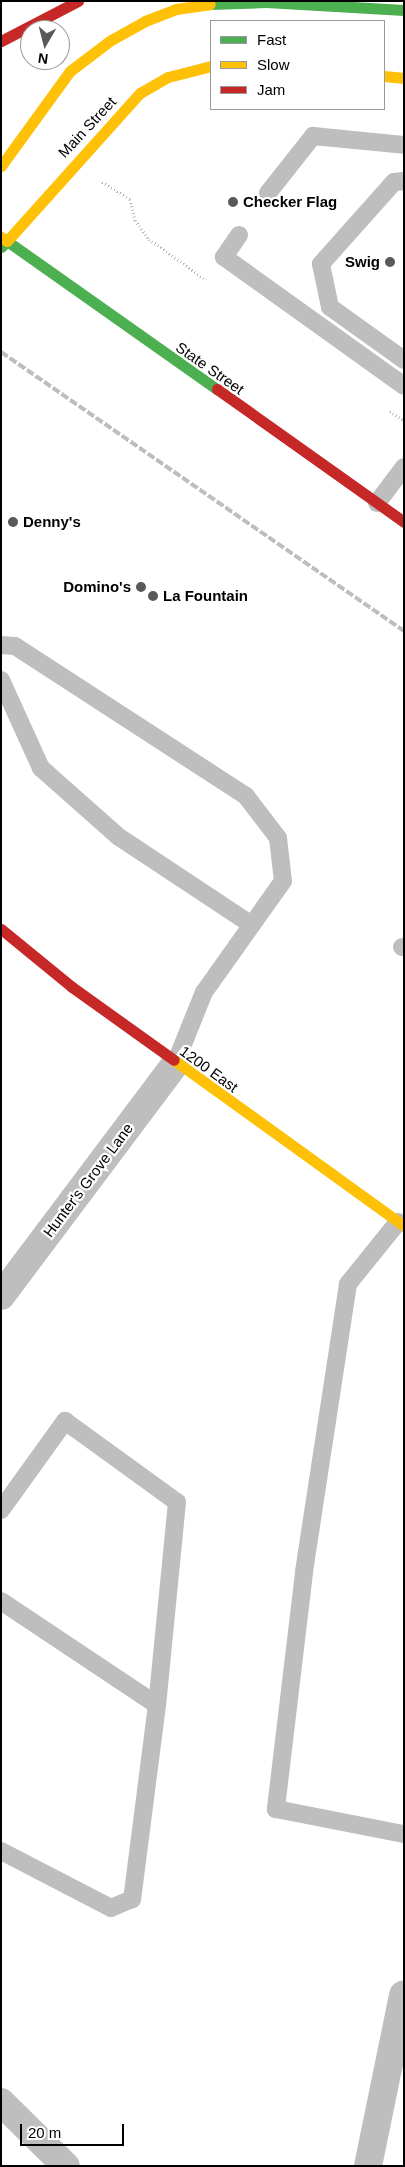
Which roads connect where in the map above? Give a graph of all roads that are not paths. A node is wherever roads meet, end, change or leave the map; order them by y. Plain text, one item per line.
1 (78, 1) edge
2 (404, 10) edge
3 (1, 41) edge
4 (210, 66) edge
5 (385, 76) edge
6 (404, 78) edge
7 (404, 145) edge
8 (1, 166) edge
9 (404, 181) edge
10 (268, 193) dead end
11 (239, 235) dead end
12 (3, 241) edge
13 (404, 360) edge
14 (404, 386) edge
15 (404, 467) edge
16 (377, 503) junction
17 (404, 522) edge
18 (1, 645) edge
19 (1, 680) edge
20 (252, 925) junction
21 (1, 929) edge
22 (175, 1064) junction
23 (401, 1224) edge
24 (1, 1296) edge
25 (1, 1510) edge
26 (1, 1601) edge
27 (157, 1705) junction
28 (404, 1834) edge
29 (1, 1851) edge
30 (403, 1995) edge
31 (1, 2102) edge
32 (66, 2166) edge
33 (368, 2166) edge

1 - 3 main road
2 - 8 main road
4 - 12 main road, Main Street
5 - 6 main road
7 - 10 lane
9 - 13 lane
11 - 14 lane
12 - 16 main road, State Street
15 - 16 lane
16 - 17 main road, State Street
18 - 20 lane
19 - 20 lane
20 - 22 lane
21 - 22 main road, 1200 East
22 - 23 main road, 1200 East
22 - 24 street, Hunter's Grove Lane
23 - 28 lane
25 - 27 lane
26 - 27 lane
27 - 29 lane
30 - 33 street
31 - 32 street

